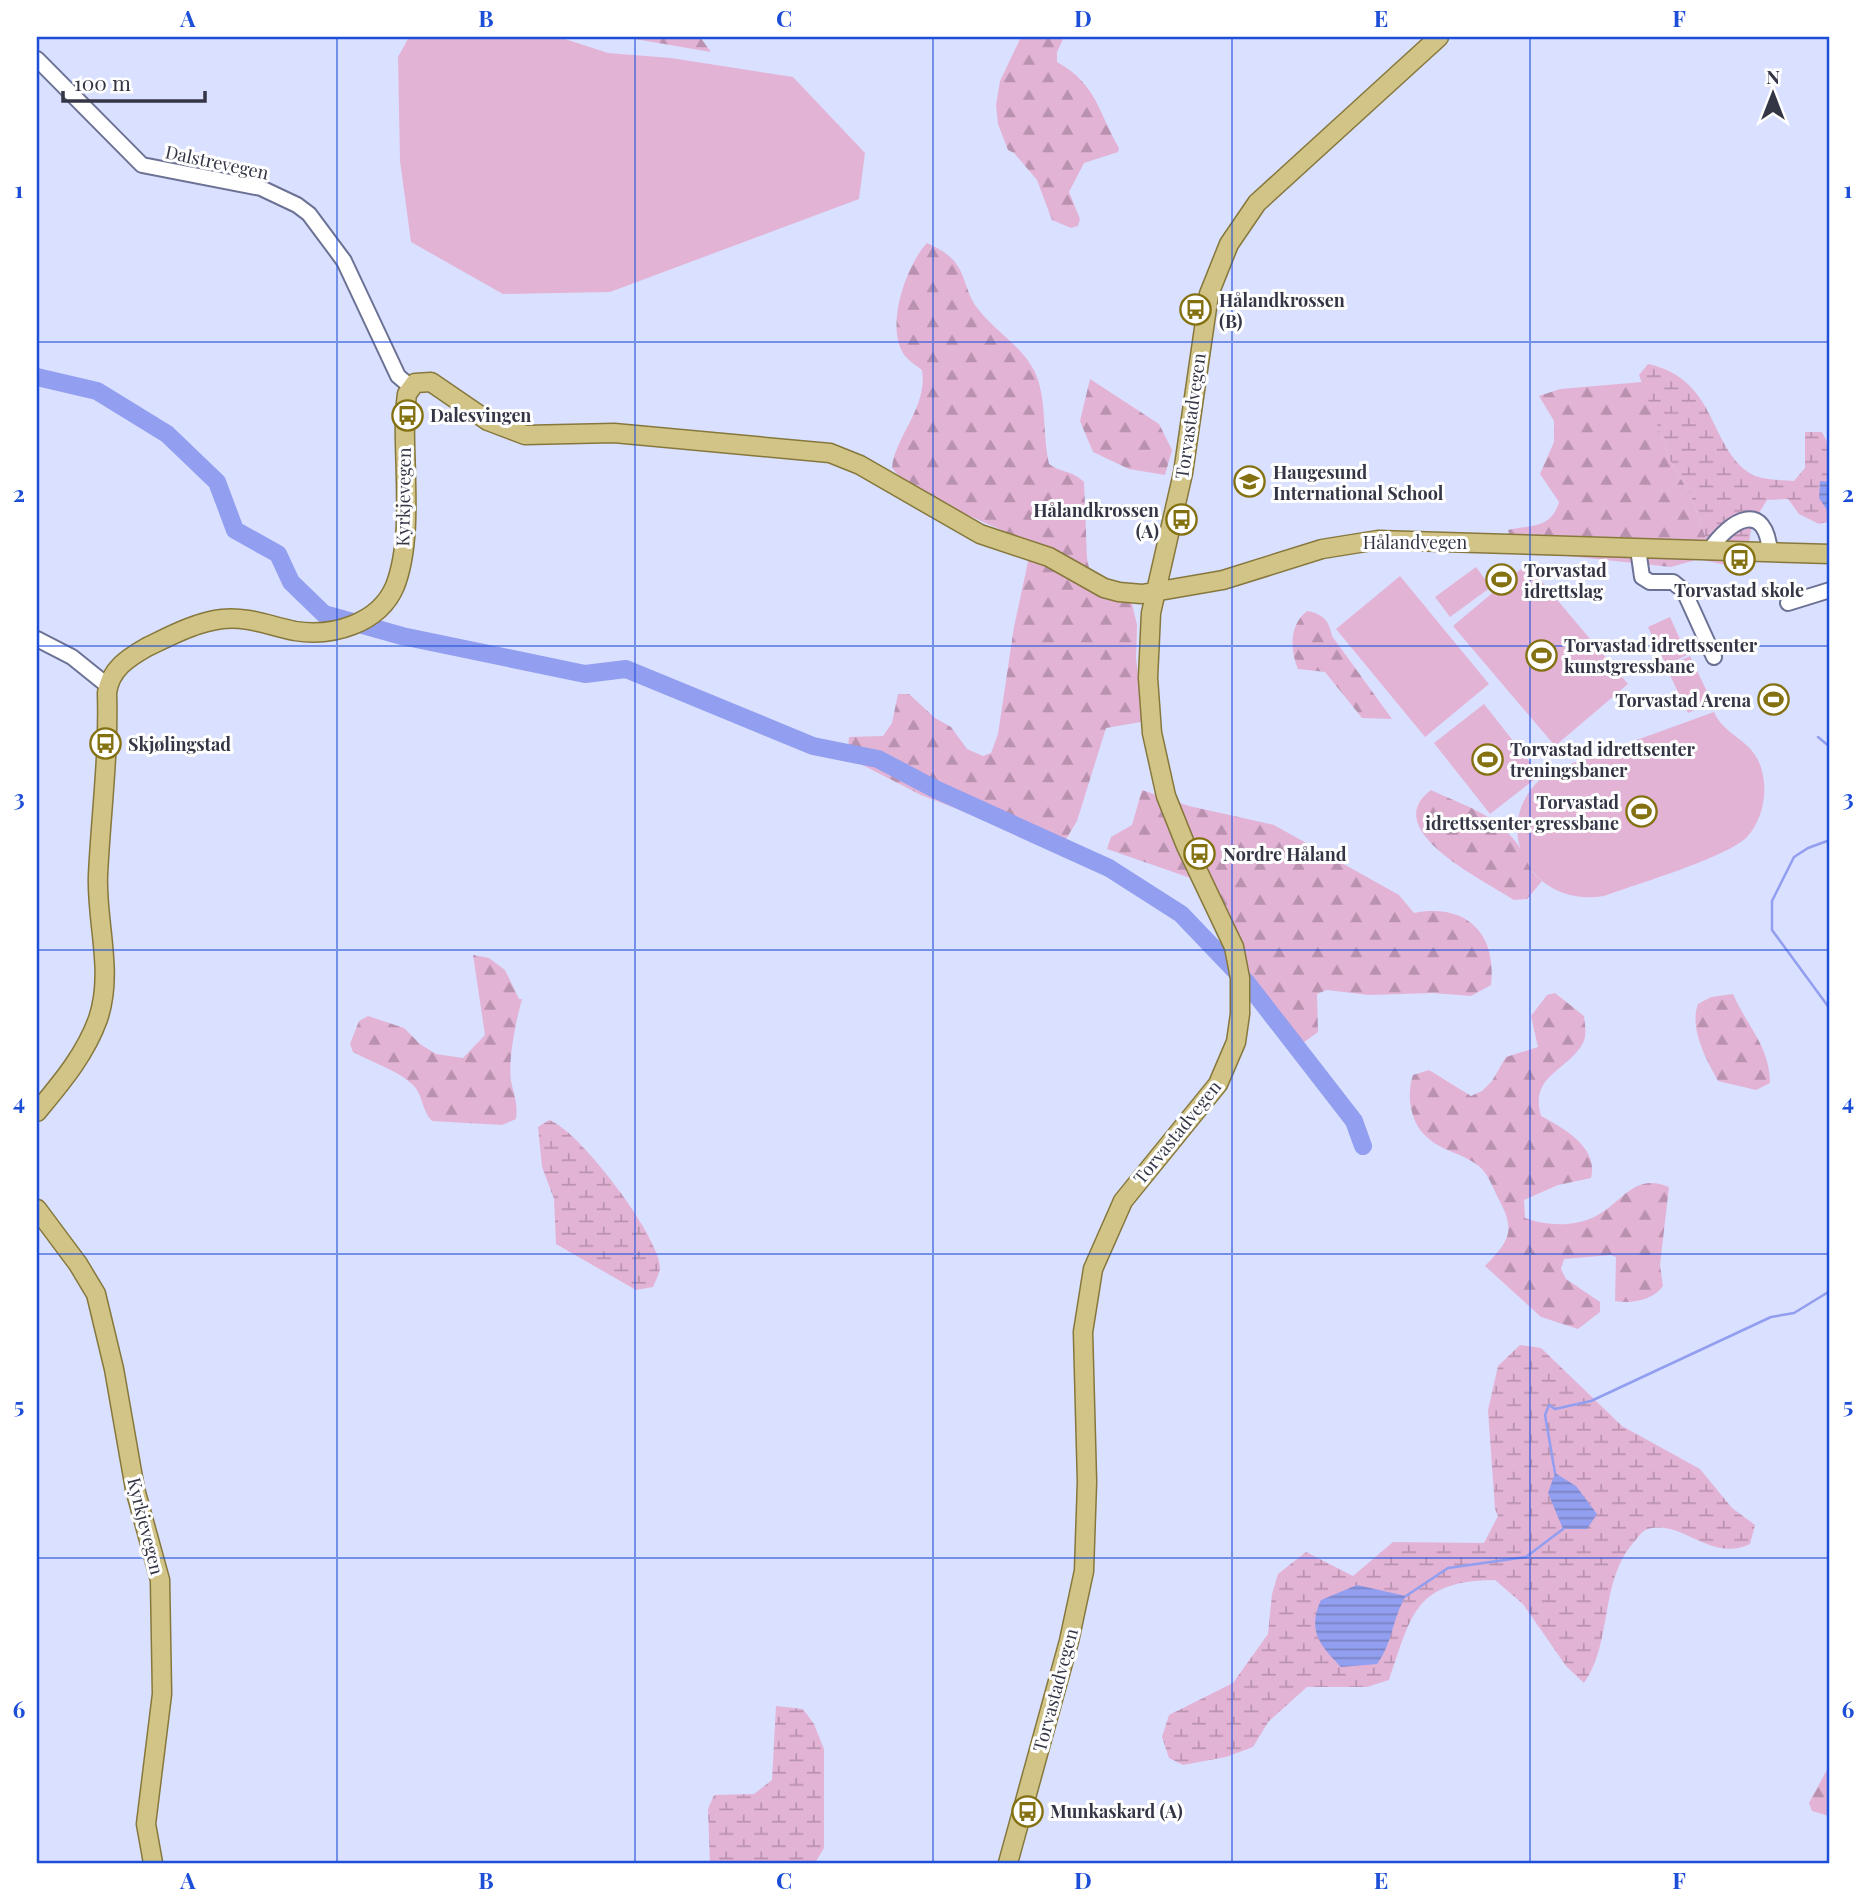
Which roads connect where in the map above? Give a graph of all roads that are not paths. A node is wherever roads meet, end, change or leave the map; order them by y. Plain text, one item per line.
1 (1439, 37) edge
2 (37, 59) edge
3 (411, 387) junction
4 (1638, 549) junction
5 (1710, 551) junction
6 (1770, 553) junction
7 (1830, 554) edge
8 (1156, 590) junction
9 (1830, 590) edge
10 (1788, 603) dead end
11 (37, 639) edge
12 (1714, 657) dead end
13 (108, 686) junction
14 (37, 1112) edge
15 (37, 1209) edge
16 (153, 1863) edge
17 (1008, 1863) edge

1 - 8 main road, Torvastadvegen
2 - 3 street, Dalstrevegen
3 - 8 main road
3 - 13 main road, Kyrkjevegen
4 - 5 main road, Hålandvegen
4 - 8 main road, Hålandvegen
4 - 12 street
5 - 6 main road, Hålandvegen
5 - 6 street
6 - 7 main road, Hålandvegen
8 - 17 main road, Torvastadvegen
9 - 10 street
11 - 13 street
13 - 14 main road
15 - 16 main road, Kyrkjevegen

